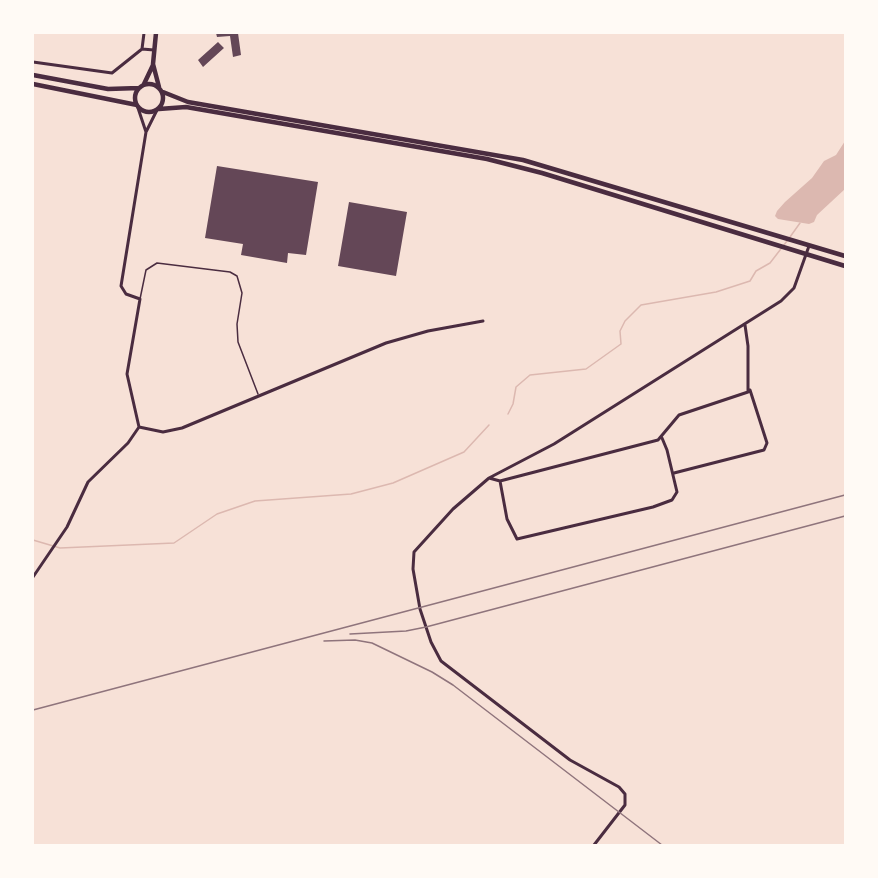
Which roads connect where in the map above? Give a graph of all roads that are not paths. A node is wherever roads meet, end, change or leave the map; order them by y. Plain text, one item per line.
1 (144, 33) edge
2 (156, 33) edge
3 (142, 49) junction
4 (154, 50) junction
5 (33, 62) edge
6 (153, 64) junction
7 (33, 75) edge
8 (33, 84) edge
9 (144, 84) junction
10 (139, 88) junction
11 (161, 90) junction
12 (137, 106) junction
13 (158, 110) junction
14 (146, 132) junction
15 (809, 246) junction
16 (806, 254) junction
17 (845, 256) edge
18 (845, 266) edge
19 (140, 300) junction
20 (483, 321) dead end
21 (744, 324) junction
22 (750, 390) junction
23 (258, 396) junction
24 (138, 427) junction
25 (662, 438) junction
26 (674, 473) junction
27 (489, 478) junction
28 (500, 481) junction
29 (33, 577) edge
30 (594, 845) edge

1 - 3 street
2 - 4 main road
3 - 4 street
3 - 5 street
4 - 6 main road
6 - 9 main road
6 - 11 main road
7 - 10 main road
8 - 12 main road
9 - 10 main road
9 - 11 main road
10 - 12 main road
11 - 13 main road
11 - 15 main road
12 - 13 main road
12 - 14 street
13 - 14 street
13 - 16 main road
14 - 19 street
15 - 16 street
15 - 17 main road
16 - 18 main road
16 - 21 street
19 - 23 lane
19 - 24 street
20 - 23 street
21 - 22 street
21 - 27 street
22 - 25 street
22 - 26 street
23 - 24 street
24 - 29 street
25 - 26 street
25 - 28 street
26 - 28 street
27 - 28 street
27 - 30 street

